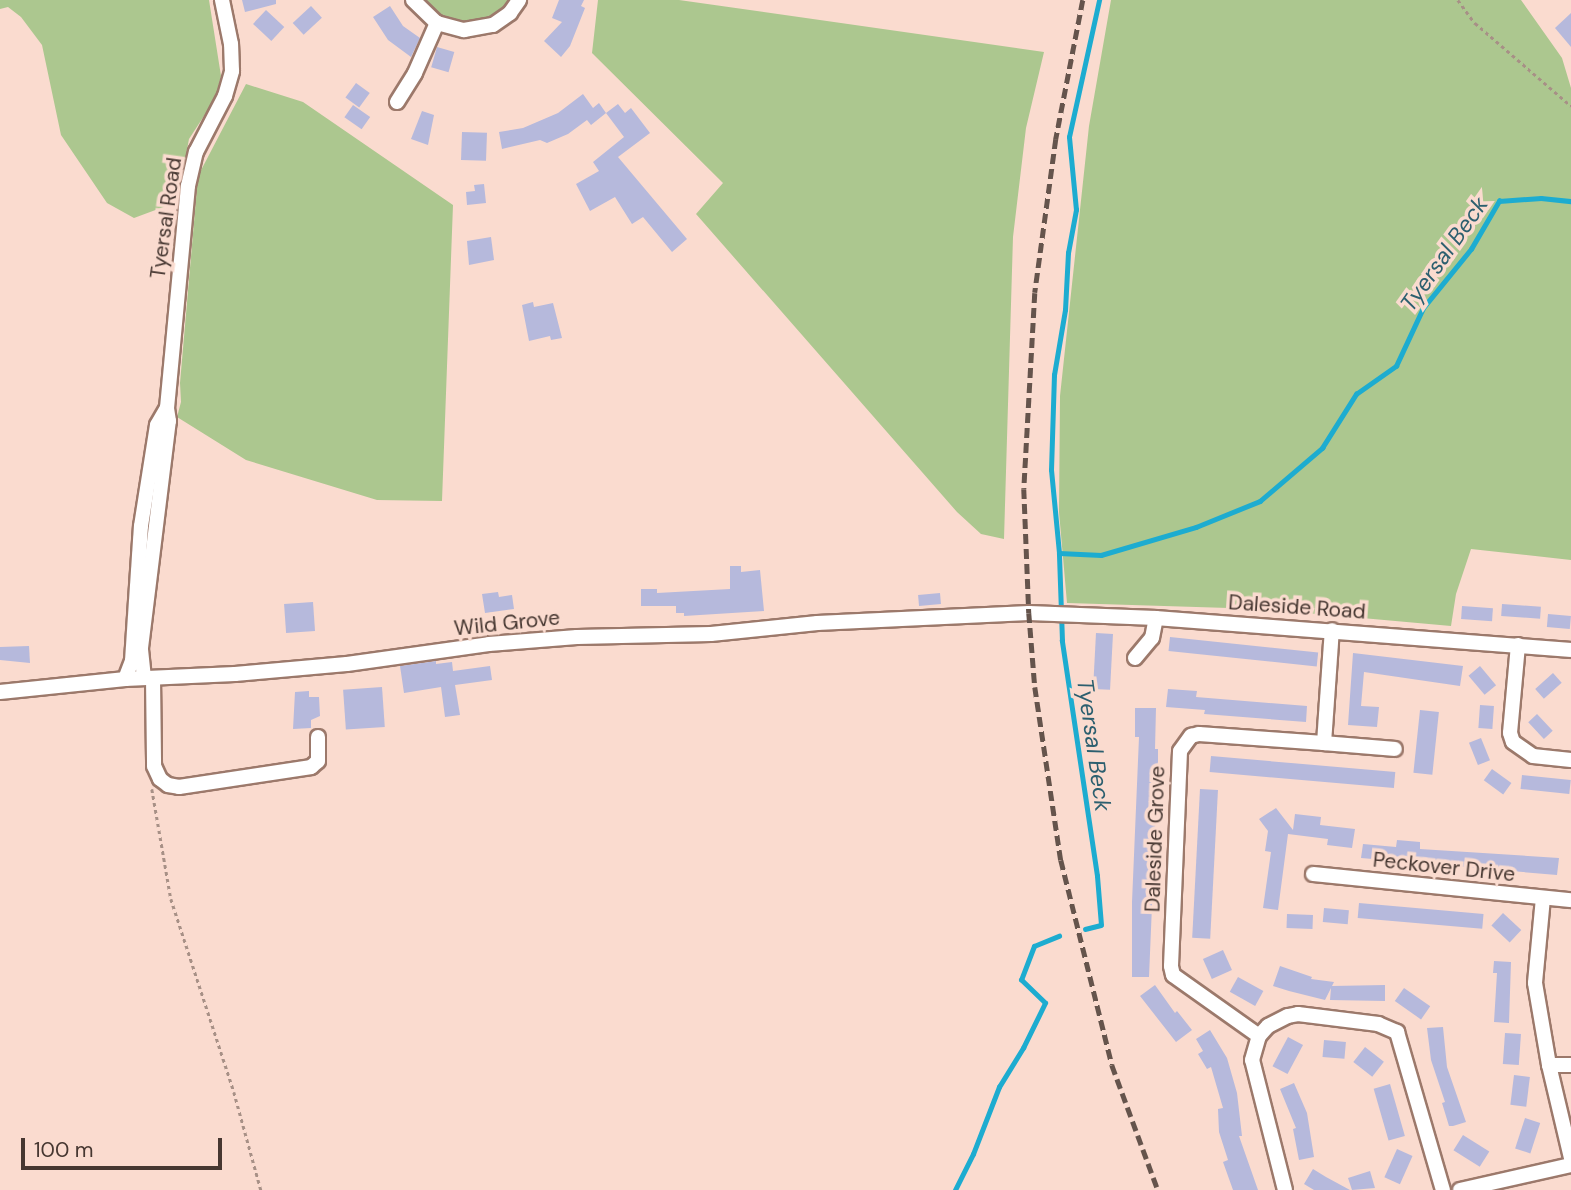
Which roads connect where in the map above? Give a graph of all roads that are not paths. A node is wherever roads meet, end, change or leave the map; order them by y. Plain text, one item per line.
1 (222, 0) edge
2 (413, 0) edge
3 (519, 0) edge
4 (437, 23) junction
5 (397, 102) dead end
6 (167, 408) junction
7 (1019, 614) joint
8 (1156, 618) junction
9 (1332, 630) junction
10 (1518, 645) junction
11 (1571, 650) edge
12 (1135, 657) dead end
13 (149, 678) junction
14 (125, 679) junction
15 (0, 692) edge
16 (318, 737) dead end
17 (1324, 743) junction
18 (1395, 748) dead end
19 (1571, 760) edge
20 (1313, 874) dead end
21 (1543, 898) junction
22 (1571, 900) edge
23 (1259, 1036) junction
24 (1549, 1065) junction
25 (1571, 1065) edge
26 (1571, 1158) edge
27 (1571, 1165) edge
28 (1284, 1190) edge
29 (1443, 1190) edge
30 (1460, 1190) edge

1 - 6 street, Tyersal Road
2 - 4 street
3 - 4 street
4 - 5 street
6 - 13 street
6 - 14 street
7 - 8 street, Daleside Road
7 - 13 street, Wild Grove
8 - 9 street, Daleside Road
8 - 12 street
9 - 10 street, Daleside Road
9 - 17 street
10 - 11 street, Daleside Road
10 - 19 street
13 - 14 street, Wild Grove
13 - 16 street
14 - 15 street, Wild Grove
17 - 18 street, Daleside Grove
17 - 23 street, Daleside Grove
20 - 21 street, Peckover Drive
21 - 22 street, Peckover Drive
21 - 24 street
23 - 28 street
23 - 29 street
24 - 25 street
24 - 26 street
27 - 30 street

